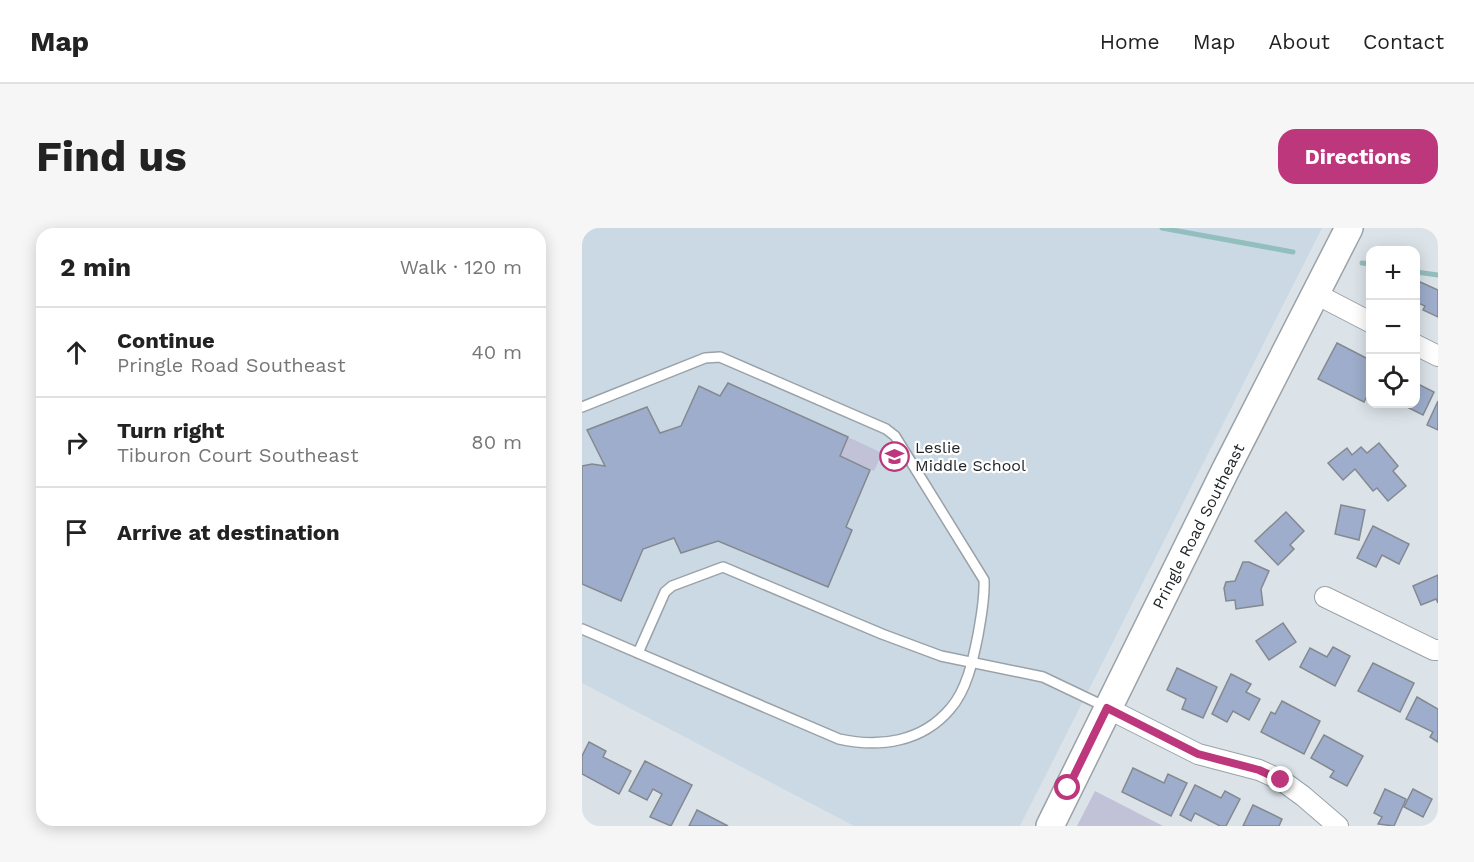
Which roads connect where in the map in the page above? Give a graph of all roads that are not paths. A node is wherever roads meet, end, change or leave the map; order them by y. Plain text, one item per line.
1 (1349, 228) edge
2 (1316, 294) junction
3 (1366, 319) edge
4 (1420, 347) edge
5 (1438, 356) edge
6 (582, 407) edge
7 (1325, 597) dead end
8 (582, 629) edge
9 (1438, 650) edge
10 (638, 653) junction
11 (972, 664) junction
12 (1107, 708) junction
13 (1050, 826) edge
14 (1338, 826) edge

1 - 2 main road, Pringle Road Southeast
2 - 3 street
2 - 12 main road, Pringle Road Southeast
4 - 5 street
6 - 11 lane
7 - 9 street
8 - 10 lane
10 - 11 lane
10 - 11 lane
11 - 12 lane
12 - 13 main road, Pringle Road Southeast
12 - 14 street

